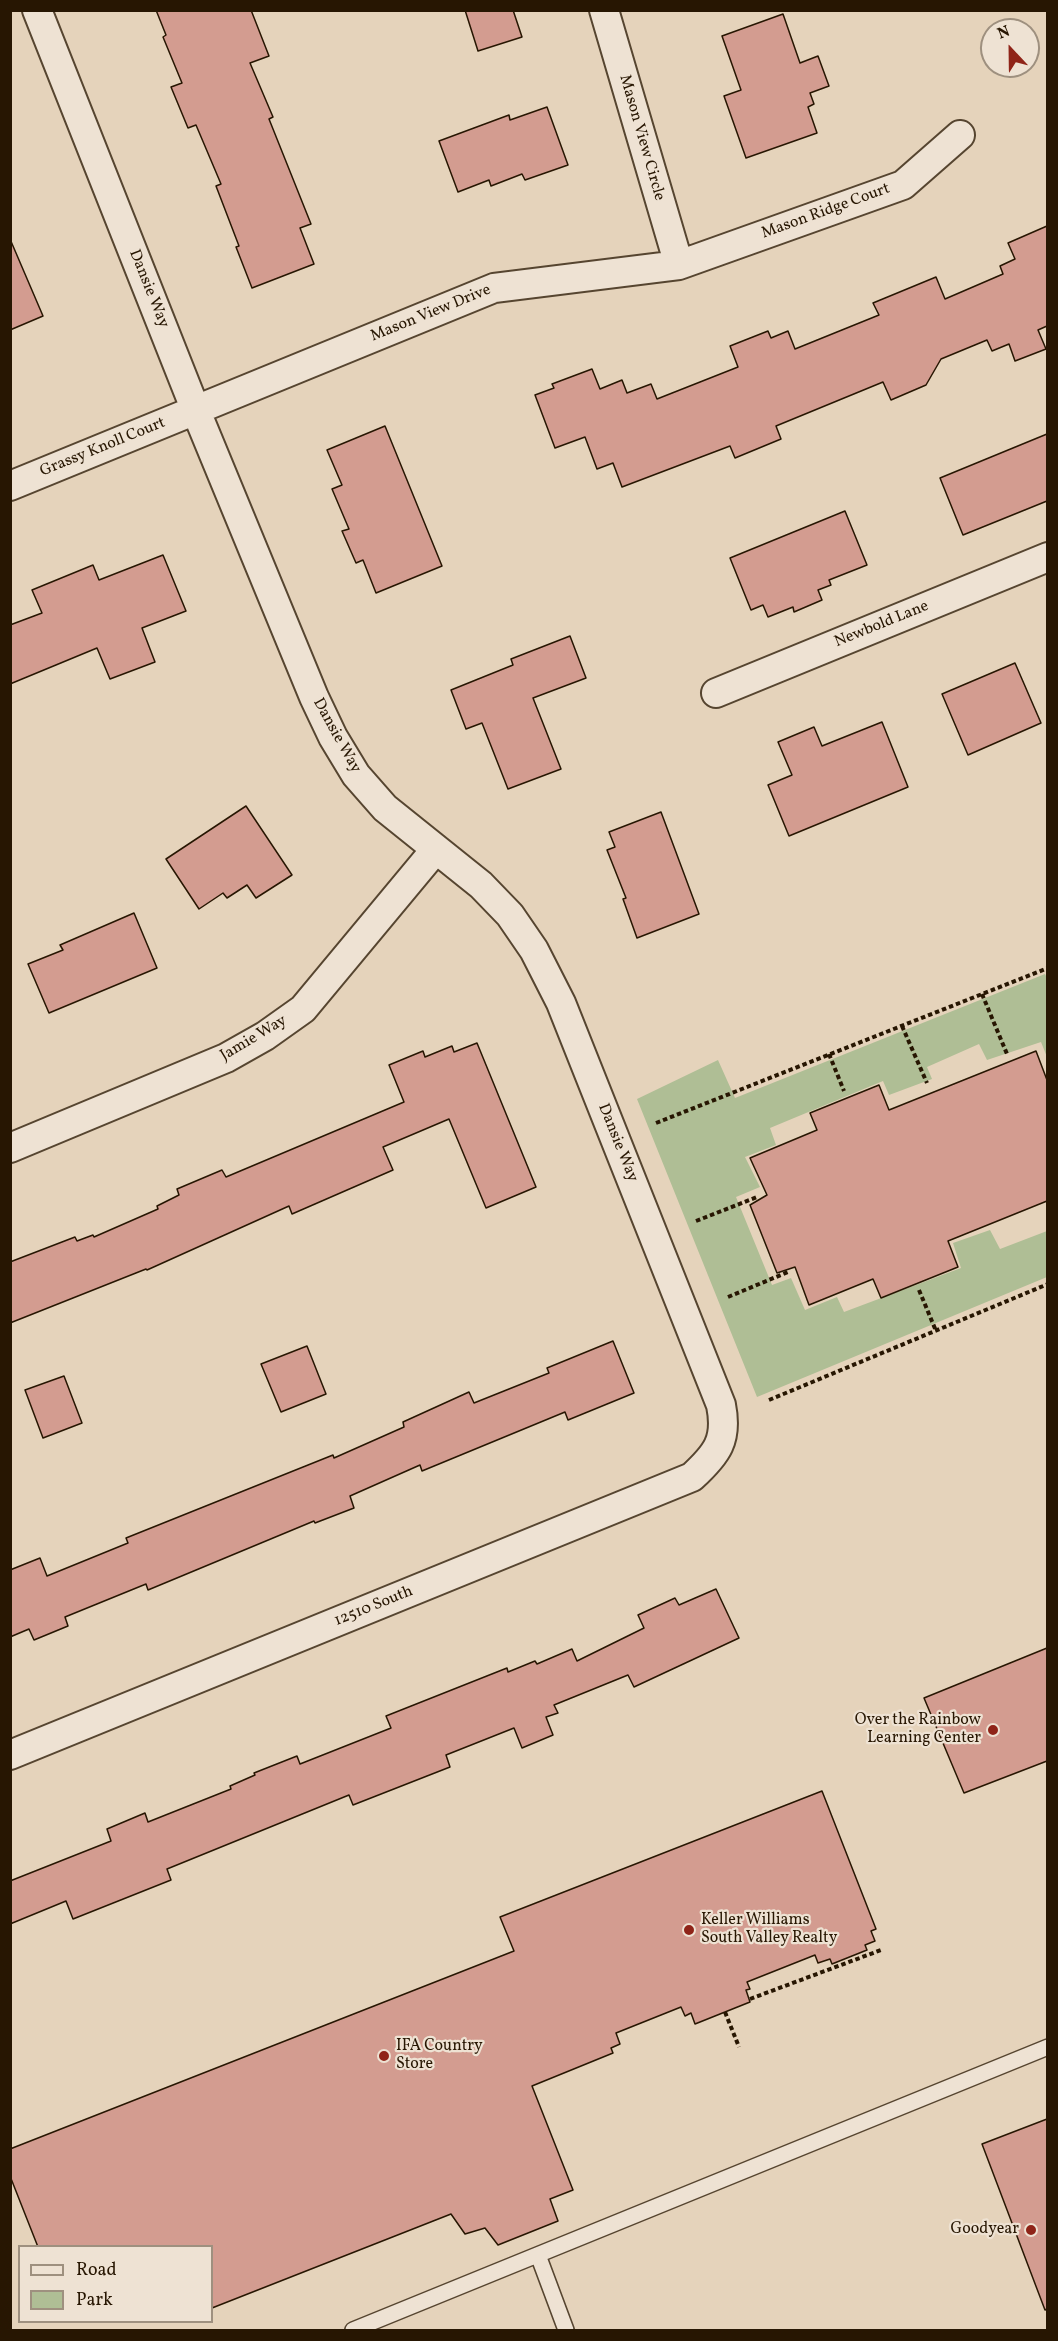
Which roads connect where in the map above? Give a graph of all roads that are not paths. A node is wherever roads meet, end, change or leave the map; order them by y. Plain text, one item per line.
1 (37, 10) edge
2 (604, 10) edge
3 (960, 135) dead end
4 (678, 265) junction
5 (196, 411) junction
6 (10, 486) edge
7 (1047, 557) edge
8 (716, 693) dead end
9 (436, 849) junction
10 (10, 1148) edge
11 (722, 1440) joint
12 (10, 1755) edge
13 (1047, 2047) edge
14 (538, 2255) junction
15 (353, 2331) edge
16 (566, 2331) edge

1 - 5 street, Dansie Way
2 - 4 street, Mason View Circle
3 - 4 street, Mason Ridge Court
4 - 5 street, Mason View Drive
5 - 6 street, Grassy Knoll Court
5 - 9 street, Dansie Way
7 - 8 street, Newbold Lane
9 - 10 street, Jamie Way
9 - 11 street, Dansie Way
11 - 12 street, 12510 South
13 - 14 lane
14 - 15 lane
14 - 16 lane

